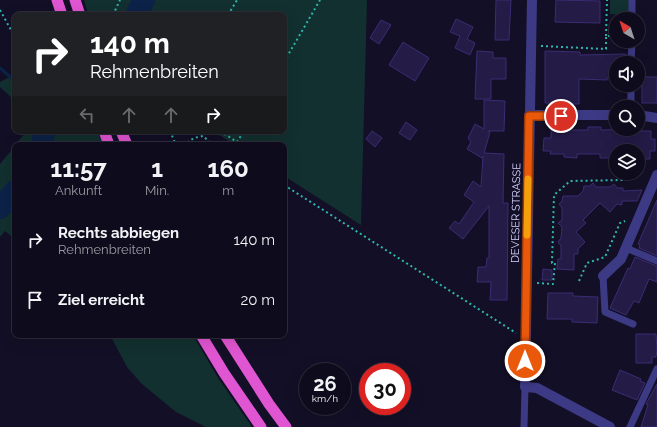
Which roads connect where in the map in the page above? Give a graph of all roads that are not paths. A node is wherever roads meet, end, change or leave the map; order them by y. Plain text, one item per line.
1 (57, 0) edge
2 (75, 0) edge
3 (532, 0) edge
4 (632, 0) edge
5 (61, 12) edge
6 (79, 12) edge
7 (632, 12) edge
8 (609, 115) edge
9 (529, 116) junction
10 (645, 116) edge
11 (657, 118) edge
12 (657, 176) edge
13 (626, 248) junction
14 (657, 261) edge
15 (603, 276) joint
16 (633, 324) dead end
17 (203, 338) edge
18 (227, 338) edge
19 (657, 369) edge
20 (525, 387) junction
21 (261, 427) edge
22 (286, 427) edge
23 (524, 427) edge
24 (610, 427) edge
25 (630, 427) edge

1 - 5 highway
2 - 6 highway
3 - 9 street, DEVESER STRASSE
4 - 7 lane
8 - 9 street
9 - 20 street, DEVESER STRASSE
10 - 11 street
12 - 13 street
13 - 14 lane
13 - 15 street
15 - 16 lane
17 - 21 highway
18 - 22 highway
19 - 25 lane
20 - 23 lane, DEVESER STRASSE
20 - 24 street

